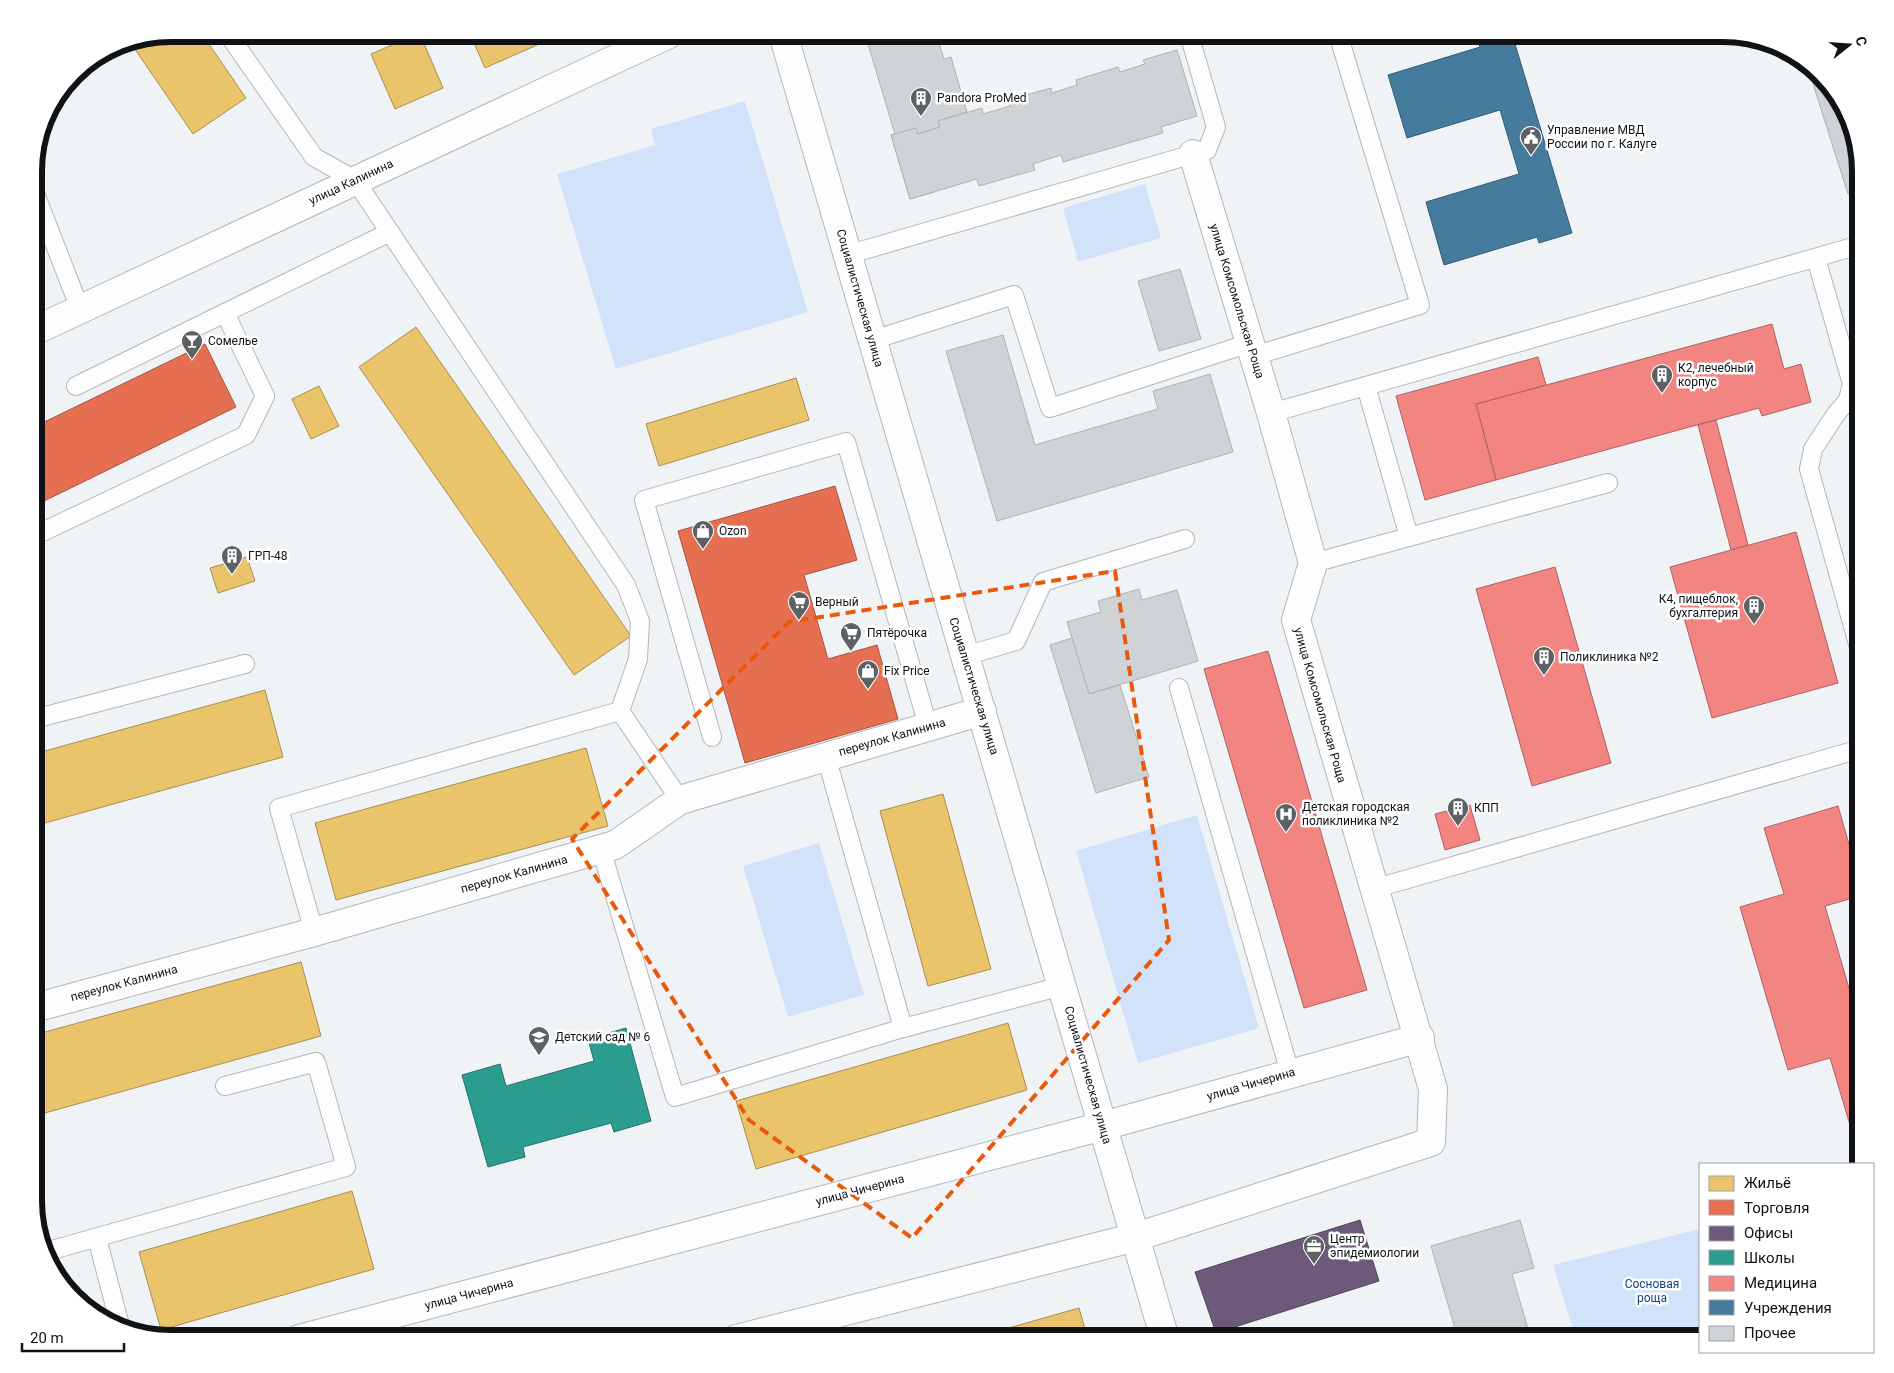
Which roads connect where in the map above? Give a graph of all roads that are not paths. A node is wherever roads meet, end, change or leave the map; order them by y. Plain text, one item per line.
1 (1191, 42) edge
2 (1340, 42) edge
3 (234, 43) edge
4 (650, 43) edge
5 (786, 43) edge
6 (1193, 154) junction
7 (355, 180) junction
8 (43, 214) edge
9 (390, 232) junction
10 (1852, 247) edge
11 (848, 255) junction
12 (1816, 258) junction
13 (80, 309) junction
14 (225, 314) junction
15 (43, 327) edge
16 (873, 340) junction
17 (1252, 350) junction
18 (1852, 384) edge
19 (1852, 384) edge
20 (76, 386) dead end
21 (1366, 386) junction
22 (1271, 412) junction
23 (1608, 483) dead end
24 (43, 532) edge
25 (1409, 537) junction
26 (1185, 539) dead end
27 (1313, 563) junction
28 (1852, 622) edge
29 (965, 656) junction
30 (245, 664) dead end
31 (1179, 688) dead end
32 (620, 711) junction
33 (982, 711) junction
34 (43, 717) edge
35 (928, 726) junction
36 (712, 737) dead end
37 (1852, 751) edge
38 (826, 756) junction
39 (680, 800) junction
40 (601, 849) junction
41 (1373, 889) junction
42 (314, 932) junction
43 (1062, 986) junction
44 (43, 1006) edge
45 (903, 1028) junction
46 (1420, 1038) junction
47 (1290, 1073) junction
48 (225, 1086) dead end
49 (1103, 1126) junction
50 (1136, 1237) junction
51 (97, 1238) junction
52 (52, 1250) edge
53 (118, 1319) edge
54 (333, 1330) edge
55 (771, 1330) edge
56 (1162, 1330) edge

1 - 6 lane
2 - 17 lane
3 - 7 lane
4 - 7 street, улица Калинина
5 - 11 street, Социалистическая улица
6 - 11 lane
6 - 17 street, улица Комсомольская Роща
7 - 9 lane
7 - 13 street, улица Калинина
8 - 13 lane
9 - 14 lane
9 - 32 lane
10 - 12 lane
11 - 16 street, Социалистическая улица
12 - 19 lane
12 - 21 lane
13 - 15 street, улица Калинина
14 - 20 lane
14 - 24 lane
16 - 17 lane
16 - 29 street, Социалистическая улица
17 - 22 street, улица Комсомольская Роща
18 - 28 lane
21 - 22 lane
21 - 25 lane
22 - 27 street, улица Комсомольская Роща
23 - 25 lane
25 - 27 lane
26 - 29 lane
27 - 41 street, улица Комсомольская Роща
29 - 33 street, Социалистическая улица
30 - 34 lane
31 - 47 lane
32 - 39 lane
32 - 42 lane
33 - 35 street, переулок Калинина
33 - 43 street, Социалистическая улица
35 - 36 lane
35 - 38 street, переулок Калинина
37 - 41 lane
38 - 39 street, переулок Калинина
38 - 45 lane
39 - 40 street, переулок Калинина
40 - 42 street, переулок Калинина
40 - 45 lane
41 - 46 street, улица Комсомольская Роща
42 - 44 street, переулок Калинина
43 - 45 lane
43 - 49 street, Социалистическая улица
46 - 47 street, улица Чичерина
46 - 50 street, улица Комсомольская Роща
47 - 49 street, улица Чичерина
48 - 51 lane
49 - 50 street, Социалистическая улица
49 - 54 street, улица Чичерина
50 - 55 street
50 - 56 street, Социалистическая улица
51 - 52 lane
51 - 53 lane

